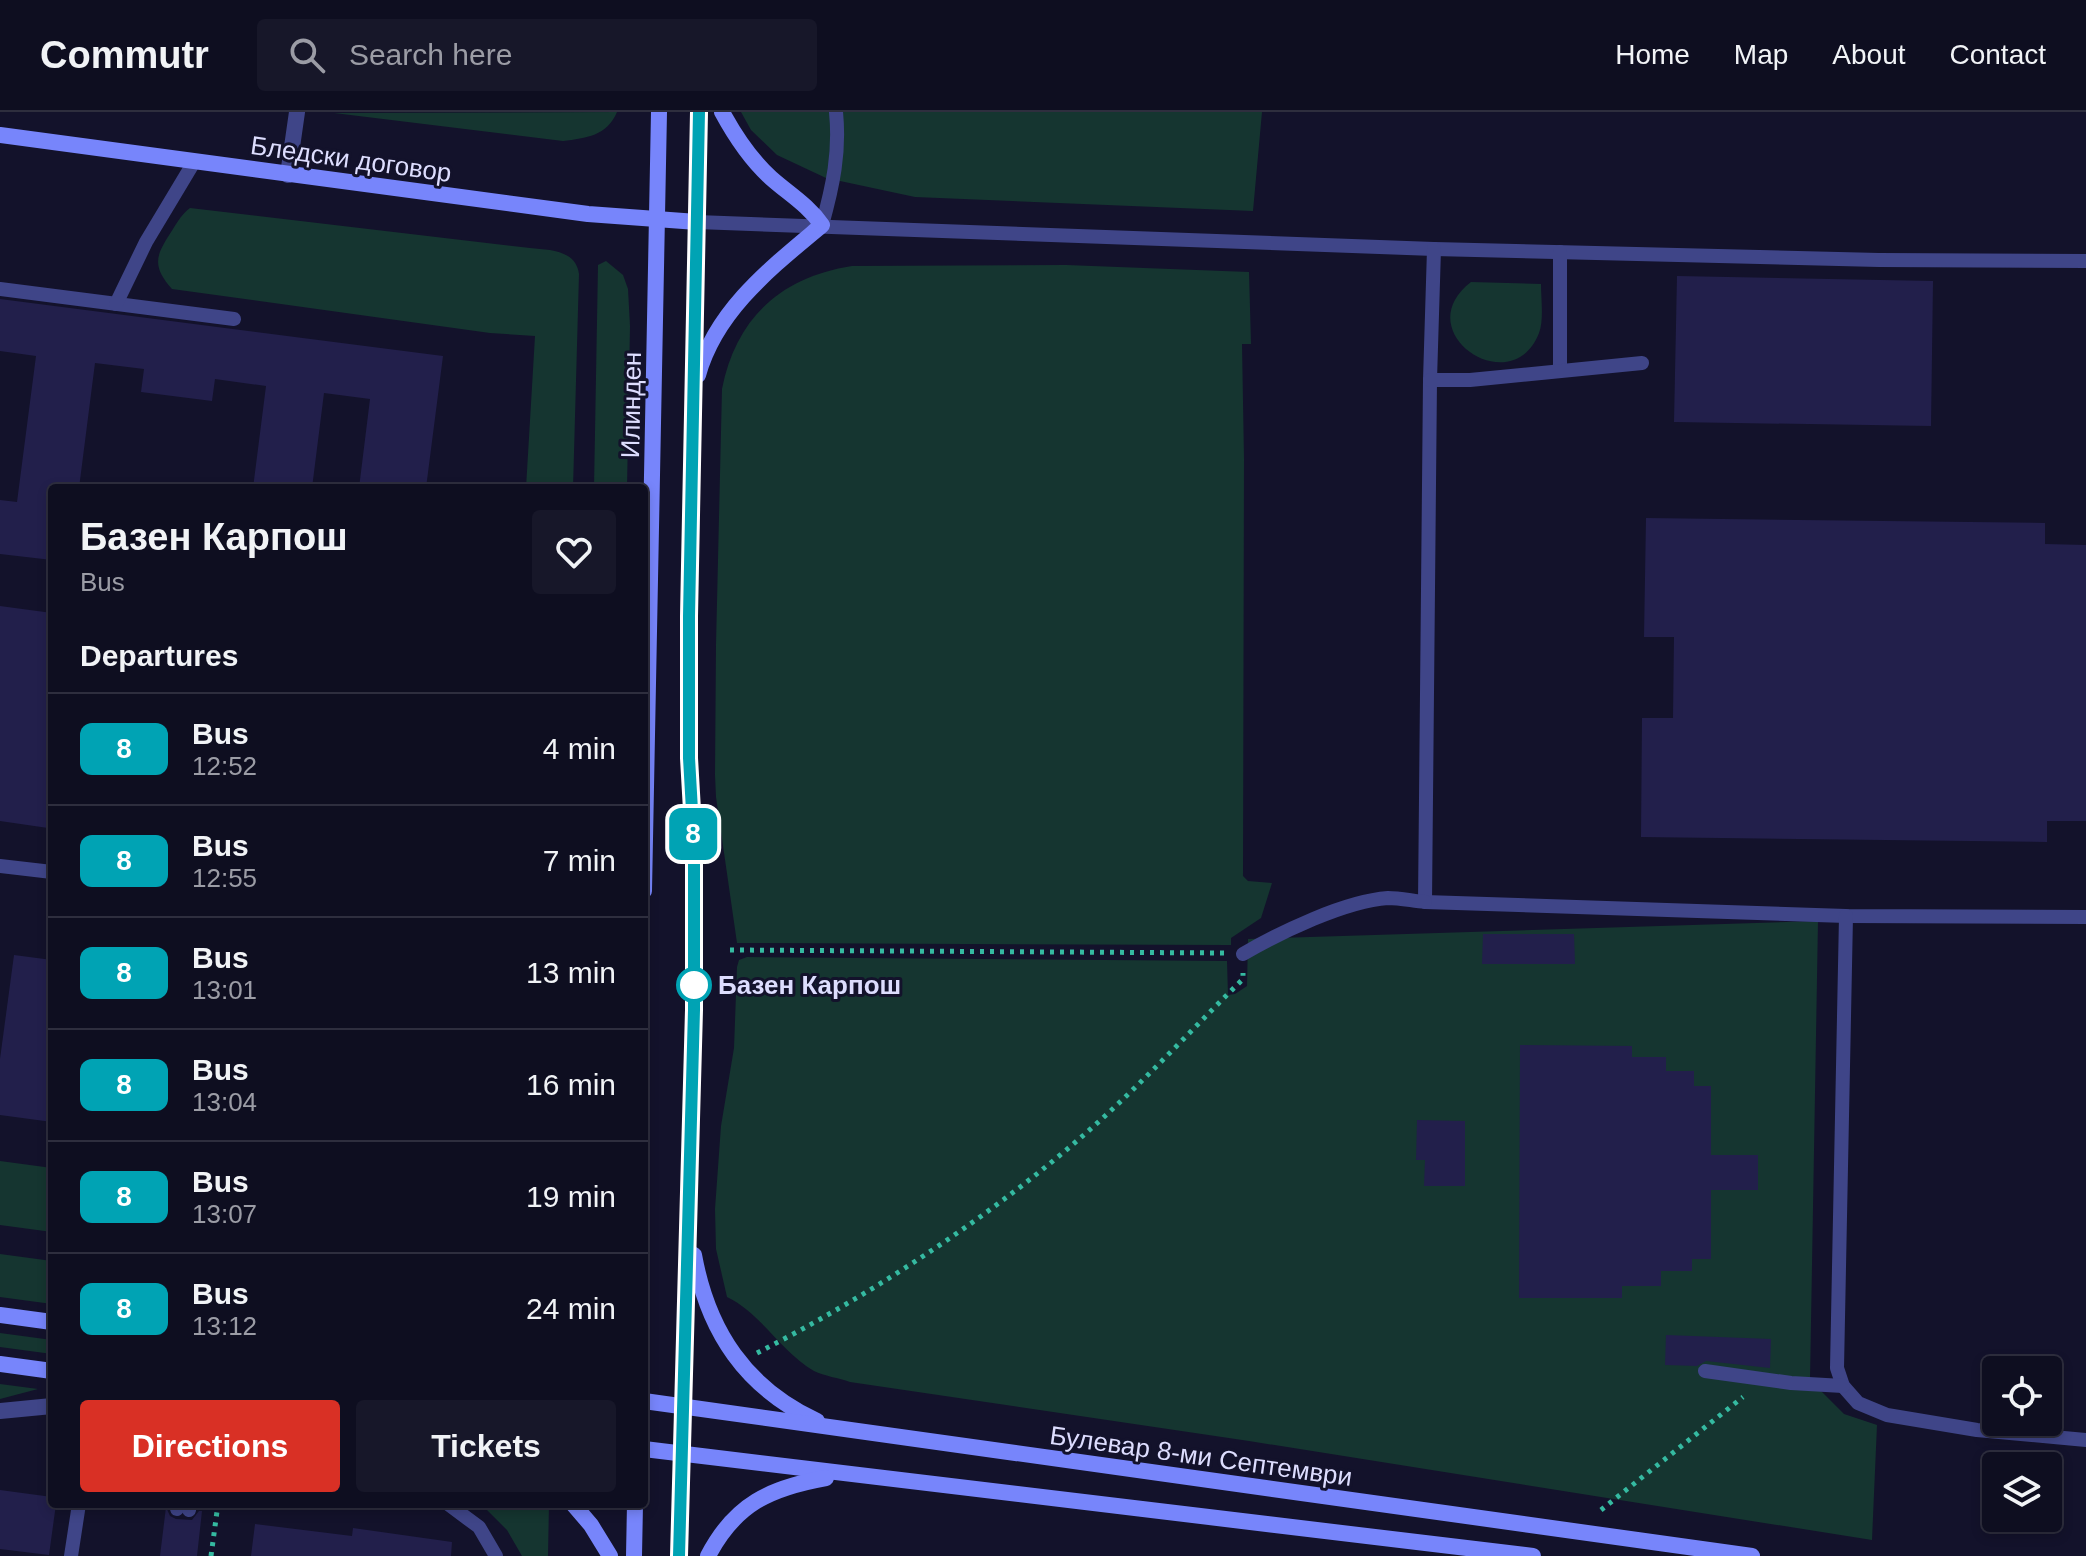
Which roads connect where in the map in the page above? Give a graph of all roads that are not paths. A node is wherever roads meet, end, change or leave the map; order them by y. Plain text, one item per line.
1 (297, 112) edge
2 (659, 112) edge
3 (699, 112) edge
4 (722, 112) edge
5 (836, 112) edge
6 (0, 135) edge
7 (194, 162) junction
8 (288, 175) junction
9 (658, 220) junction
10 (697, 222) junction
11 (822, 225) junction
12 (1434, 249) junction
13 (1560, 252) junction
14 (2086, 261) edge
15 (0, 289) edge
16 (116, 304) junction
17 (234, 319) dead end
18 (1642, 363) dead end
19 (1560, 370) junction
20 (1430, 380) junction
21 (692, 397) junction
22 (648, 699) edge
23 (0, 866) edge
24 (48, 872) edge
25 (1425, 902) junction
26 (1846, 916) junction
27 (2086, 917) edge
28 (1243, 954) road end
29 (689, 1218) junction
30 (0, 1315) edge
31 (48, 1321) edge
32 (0, 1364) edge
33 (48, 1370) edge
34 (1705, 1371) dead end
35 (1843, 1386) junction
36 (648, 1402) edge
37 (48, 1406) edge
38 (683, 1407) junction
39 (0, 1411) edge
40 (846, 1430) junction
41 (2086, 1440) edge
42 (648, 1449) edge
43 (682, 1453) junction
44 (843, 1475) junction
45 (78, 1508) edge
46 (453, 1508) edge
47 (576, 1508) edge
48 (635, 1508) edge
49 (71, 1556) edge
50 (496, 1556) edge
51 (610, 1556) edge
52 (634, 1556) edge
53 (679, 1556) edge
54 (708, 1556) edge
55 (1533, 1556) edge
56 (1752, 1556) edge

1 - 8 street
2 - 9 street, Илинден
3 - 10 street
4 - 11 street
5 - 11 lane
6 - 7 street, Бледски договор
7 - 8 street, Бледски договор
7 - 16 lane
8 - 9 street, Бледски договор
9 - 10 street, Бледски договор
9 - 22 street, Илинден
10 - 11 lane
10 - 21 street
11 - 12 lane
11 - 21 street
12 - 13 lane
12 - 20 lane
13 - 14 lane
13 - 19 lane
15 - 16 lane
16 - 17 lane
18 - 19 lane
19 - 20 lane
20 - 25 lane
21 - 29 street
23 - 24 lane
25 - 26 lane
25 - 28 lane
26 - 27 lane
26 - 35 lane
29 - 38 street
29 - 40 street
30 - 31 street
32 - 33 street
34 - 35 lane
35 - 41 lane
36 - 38 street, Булевар 8-ми Септември
37 - 39 street
38 - 40 street, Булевар 8-ми Септември
38 - 43 street
40 - 56 street, Булевар 8-ми Септември
42 - 43 street
43 - 44 street
43 - 53 street
44 - 54 street
44 - 55 street
45 - 49 lane
46 - 50 lane
47 - 51 street
48 - 52 street

